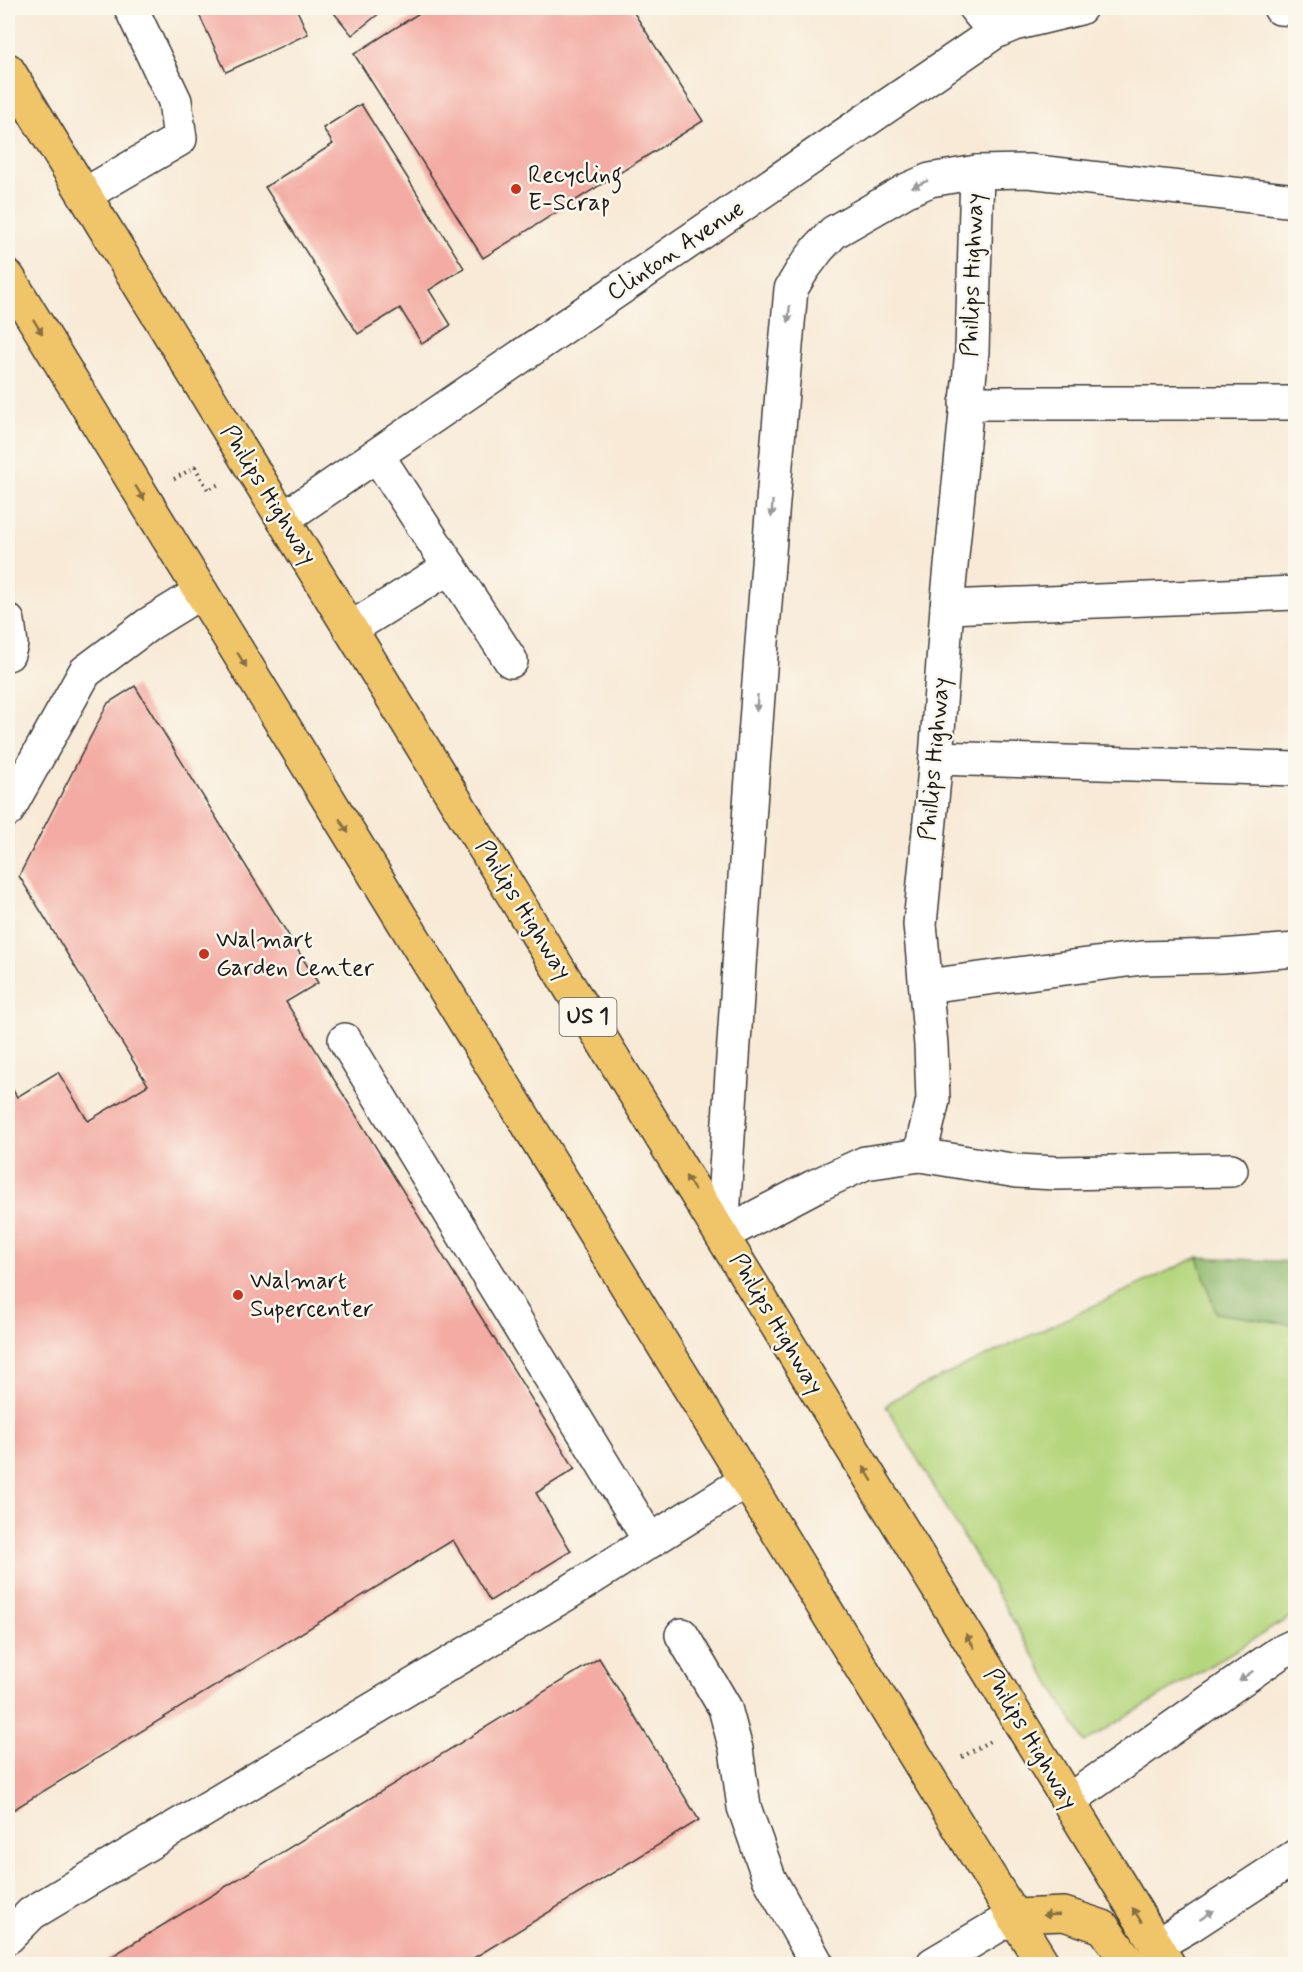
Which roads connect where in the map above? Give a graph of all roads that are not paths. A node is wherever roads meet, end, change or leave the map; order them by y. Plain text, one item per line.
1 (131, 8) edge
2 (1080, 8) edge
3 (1280, 8) edge
4 (1296, 9) edge
5 (985, 20) edge
6 (8, 70) edge
7 (976, 172) junction
8 (84, 195) junction
9 (1296, 201) edge
10 (8, 277) edge
11 (966, 403) junction
12 (1296, 403) edge
13 (377, 455) junction
14 (283, 519) junction
15 (450, 567) junction
16 (201, 592) junction
17 (1296, 593) edge
18 (947, 607) junction
19 (8, 621) edge
20 (350, 629) junction
21 (8, 654) edge
22 (511, 661) dead end
23 (936, 758) junction
24 (1296, 769) edge
25 (8, 809) edge
26 (1296, 950) edge
27 (926, 986) junction
28 (345, 1040) dead end
29 (920, 1155) junction
30 (1231, 1170) dead end
31 (722, 1235) junction
32 (746, 1481) junction
33 (650, 1541) junction
34 (682, 1635) dead end
35 (1296, 1645) edge
36 (1068, 1801) junction
37 (1296, 1856) edge
38 (1014, 1916) junction
39 (8, 1937) edge
40 (1162, 1955) edge
41 (817, 1965) edge
42 (933, 1965) edge
43 (1044, 1965) edge
44 (1130, 1965) edge

1 - 8 street
2 - 5 street, Clinton Avenue
3 - 4 street
5 - 13 street, Clinton Avenue
6 - 8 main road, Philips Highway / US 1
7 - 9 street
7 - 11 street, Phillips Highway
7 -> 31 street, Phillips Highway
8 - 14 main road, Philips Highway / US 1
10 -> 16 main road
11 - 12 street
11 - 18 street, Phillips Highway
13 - 14 street, Clinton Avenue
13 - 15 street
14 - 20 main road, Philips Highway / US 1
15 - 20 street
15 - 22 street
16 - 25 street
16 -> 32 main road
17 - 18 street
18 - 23 street, Phillips Highway
19 - 21 street
31 -> 20 main road, Philips Highway / US 1
23 - 24 street
23 - 27 street, Phillips Highway
26 - 27 street
27 - 29 street, Phillips Highway
28 - 33 street
29 - 30 street
29 - 31 street
36 -> 31 main road, Philips Highway / US 1
32 - 33 street
32 - 38 main road
33 - 39 street
34 - 41 street
35 -> 36 street
40 -> 36 main road, Philips Highway / US 1
40 -> 37 street
38 - 42 street
38 - 43 main road
44 -> 38 main road

